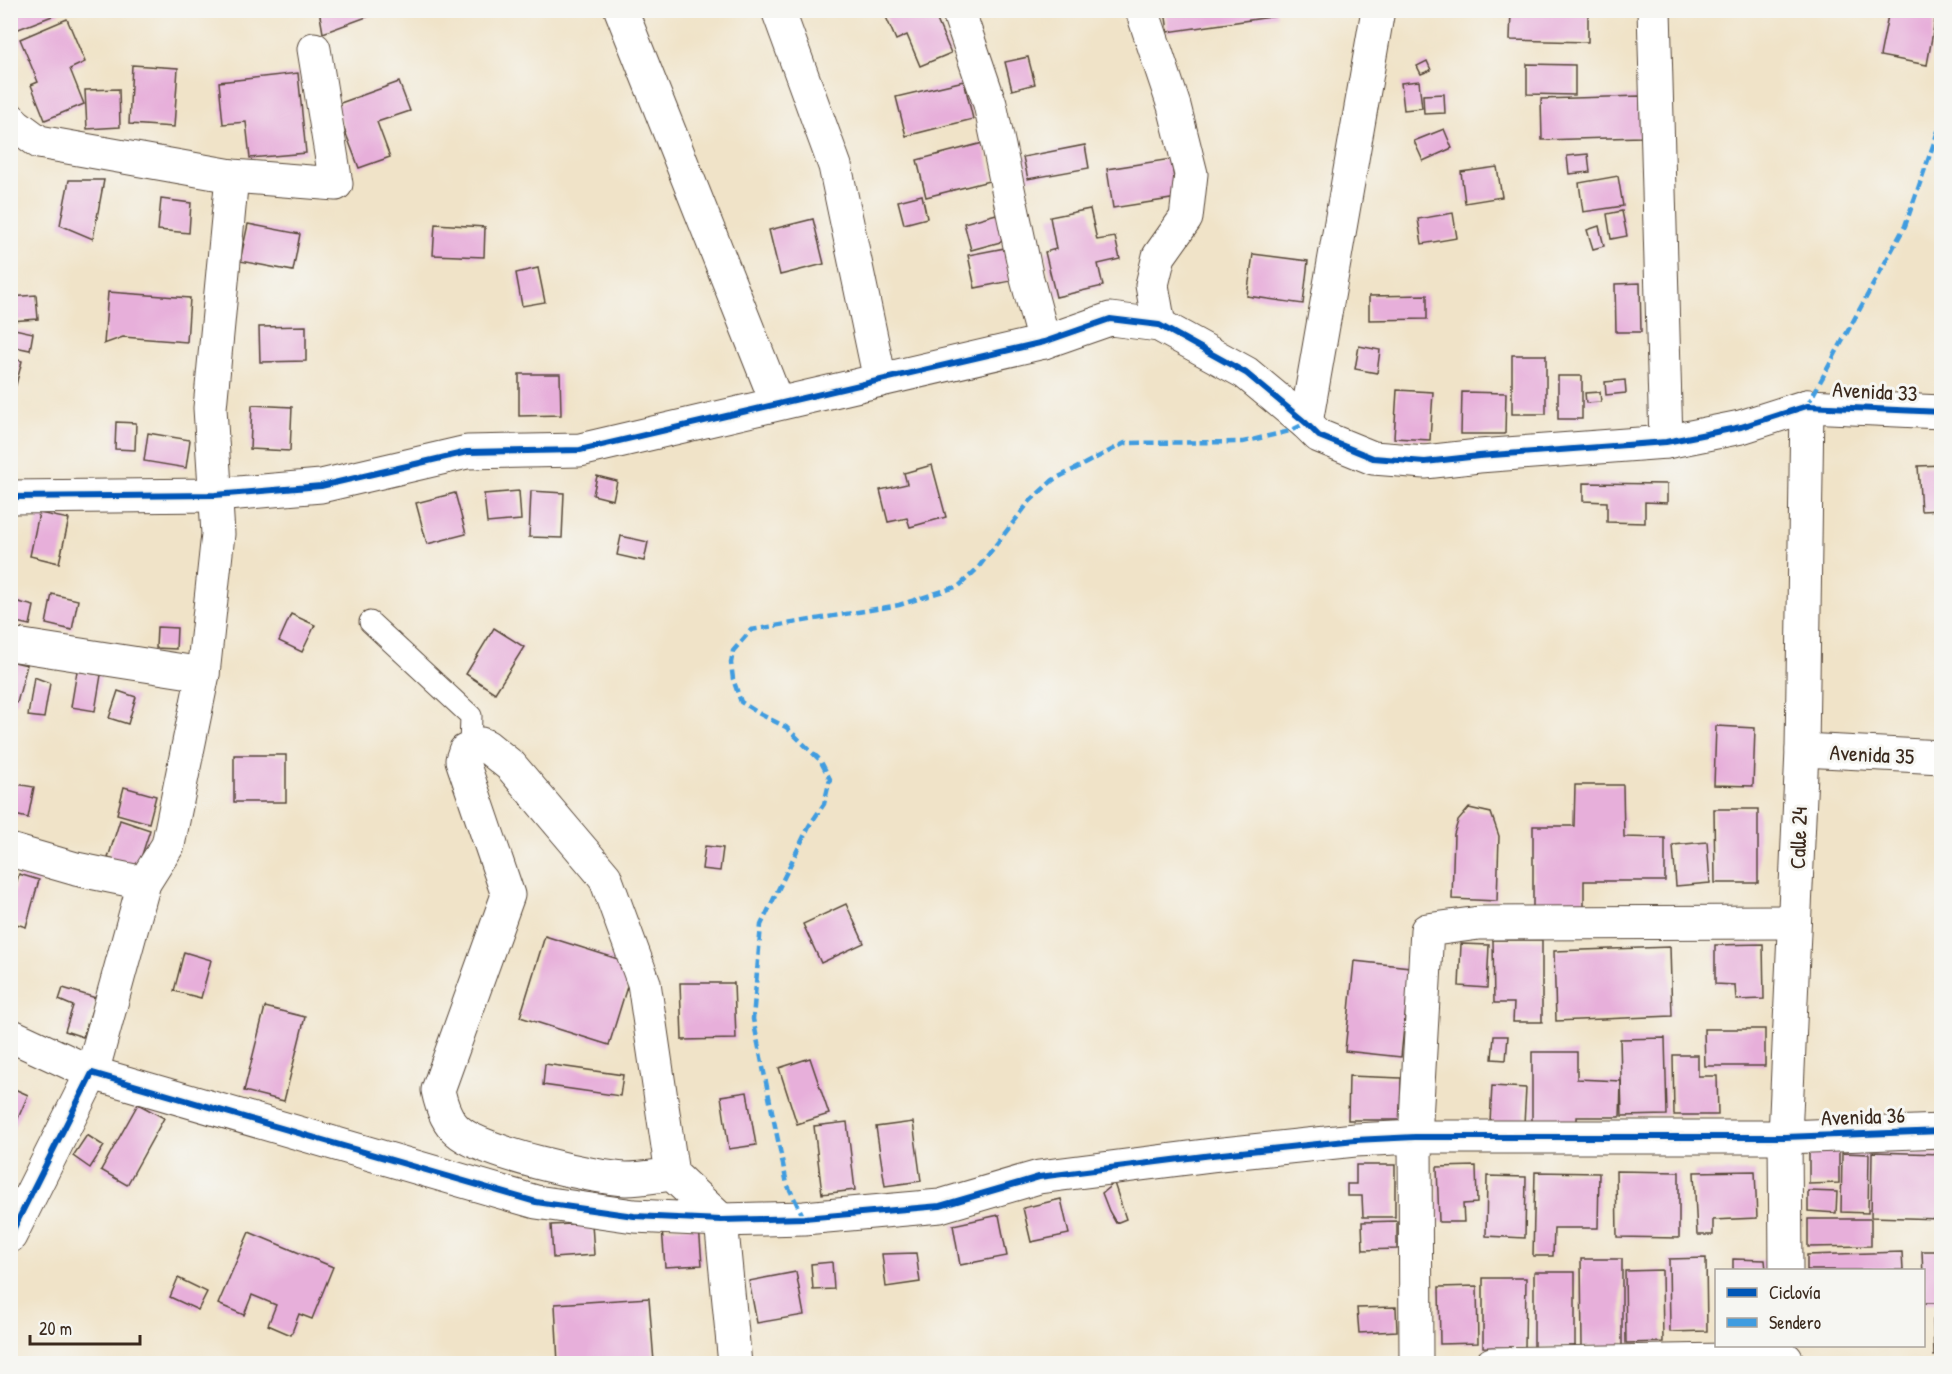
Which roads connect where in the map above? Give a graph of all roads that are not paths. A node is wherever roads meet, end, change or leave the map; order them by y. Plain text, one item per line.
1 (621, 10) edge
2 (778, 10) edge
3 (958, 10) edge
4 (1142, 10) edge
5 (1378, 10) edge
6 (1653, 10) edge
7 (314, 49) dead end
8 (10, 119) edge
9 (232, 176) junction
10 (1159, 325) junction
11 (1044, 342) junction
12 (880, 380) junction
13 (777, 404) junction
14 (1807, 406) junction
15 (1941, 412) edge
16 (1306, 423) junction
17 (1666, 442) junction
18 (215, 495) junction
19 (10, 497) edge
20 (370, 622) dead end
21 (10, 644) edge
22 (203, 674) junction
23 (470, 747) junction
24 (1802, 750) junction
25 (1941, 757) edge
26 (10, 850) edge
27 (144, 883) junction
28 (1794, 922) junction
29 (10, 1035) edge
30 (92, 1073) junction
31 (1941, 1131) edge
32 (1415, 1137) junction
33 (1785, 1137) junction
34 (672, 1174) junction
35 (721, 1220) junction
36 (10, 1236) edge
37 (1786, 1269) edge
38 (1786, 1356) edge
39 (735, 1364) edge
40 (1416, 1364) edge
41 (1492, 1364) edge

1 - 13 street
2 - 12 street
3 - 11 street
4 - 10 street
5 - 16 street
6 - 17 street
7 - 9 street
8 - 9 street
9 - 18 street
10 - 11 street
10 - 16 street
11 - 12 street
12 - 13 street
13 - 18 street
14 - 15 street, Avenida 33
14 - 17 street
14 - 24 street, Calle 24
16 - 17 street
18 - 19 street
18 - 22 street
20 - 23 lane
21 - 22 street
22 - 27 street
23 - 34 street
23 - 34 street
24 - 25 street, Avenida 35
24 - 28 street, Calle 24
26 - 27 street
27 - 30 street
28 - 32 street
28 - 33 street, Calle 24
29 - 30 street, Avenida 36
30 - 35 street, Avenida 36
30 - 36 street
31 - 33 street, Avenida 36
32 - 33 street, Avenida 36
32 - 35 street, Avenida 36
32 - 40 street
33 - 37 street, Calle 24
34 - 35 street
35 - 39 street
38 - 41 street

